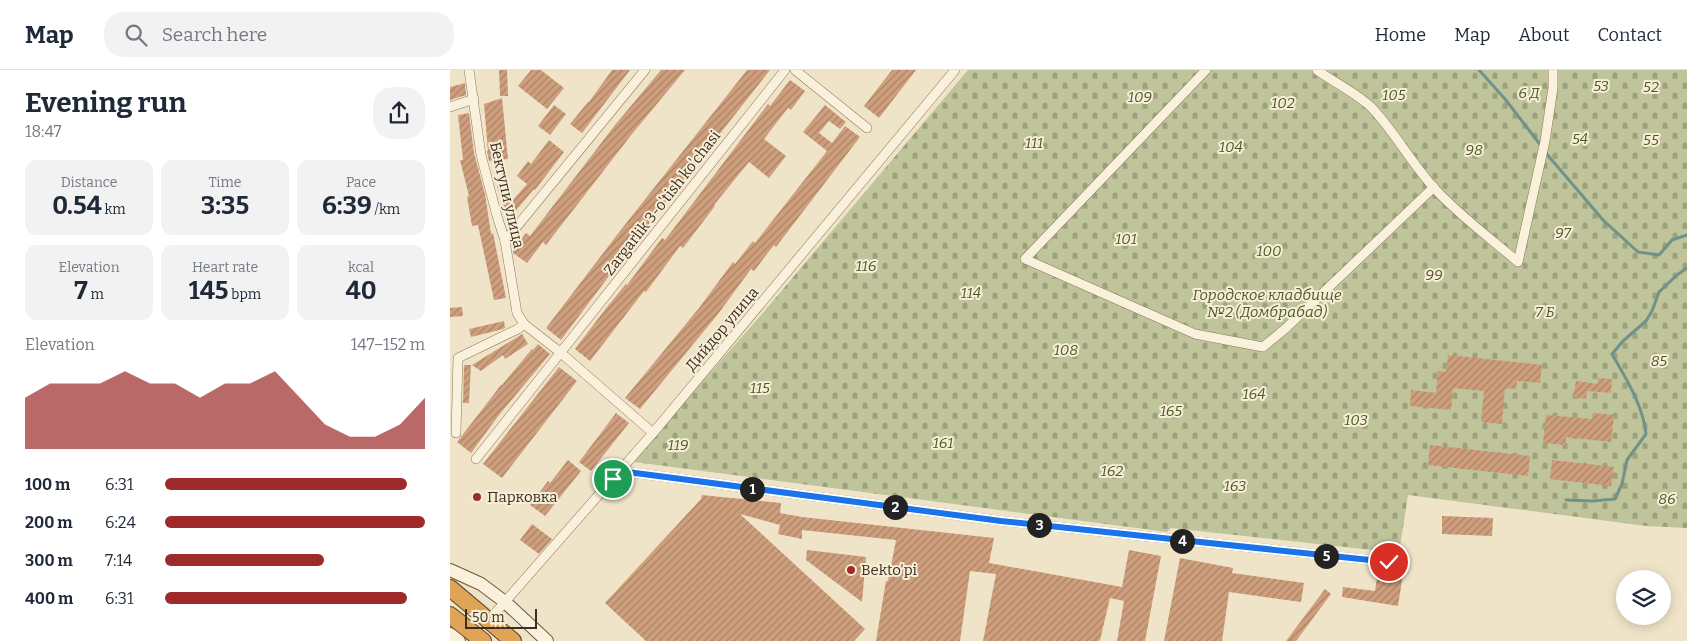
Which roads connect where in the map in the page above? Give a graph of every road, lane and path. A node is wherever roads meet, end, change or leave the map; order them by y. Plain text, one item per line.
1 (469, 70) edge
2 (645, 70) edge
3 (785, 70) edge
4 (796, 70) edge
5 (955, 70) edge
6 (1206, 70) edge
7 (1317, 70) edge
8 (1553, 70) edge
9 (474, 99) junction
10 (450, 106) edge
11 (868, 128) dead end
12 (1434, 188) junction
13 (505, 240) junction
14 (524, 324) junction
15 (560, 353) junction
16 (652, 433) junction
17 (456, 434) dead end
18 (476, 460) dead end
19 (620, 471) junction
20 (1389, 562) dead end
21 (450, 570) edge
22 (450, 588) edge
23 (505, 602) junction
24 (450, 615) edge
25 (489, 620) junction
26 (450, 634) edge
27 (480, 638) edge
28 (459, 641) edge
29 (513, 641) edge
30 (547, 641) edge

1 - 9 street, Бектупи улица
2 - 13 street
3 - 15 street, Zargarlik 3-o'tish ko'chasi
4 - 11 street
5 - 16 street, Дийдор улица
6 - 12 street
7 - 12 street
8 - 12 street
9 - 10 street
9 - 13 street, Бектупи улица
13 - 14 street, Бектупи улица
14 - 15 street, Бектупи улица
14 - 17 street
15 - 16 street, Бектупи улица
15 - 18 street, Zargarlik 3-o'tish ko'chasi
16 - 19 street, Дийдор улица
19 - 20 street
19 - 23 street, Дийдор улица
21 - 23 street
22 - 25 highway
23 - 25 street, Дийдор улица
23 - 30 street
24 - 27 highway
25 - 27 highway
25 - 29 highway
26 - 28 street

